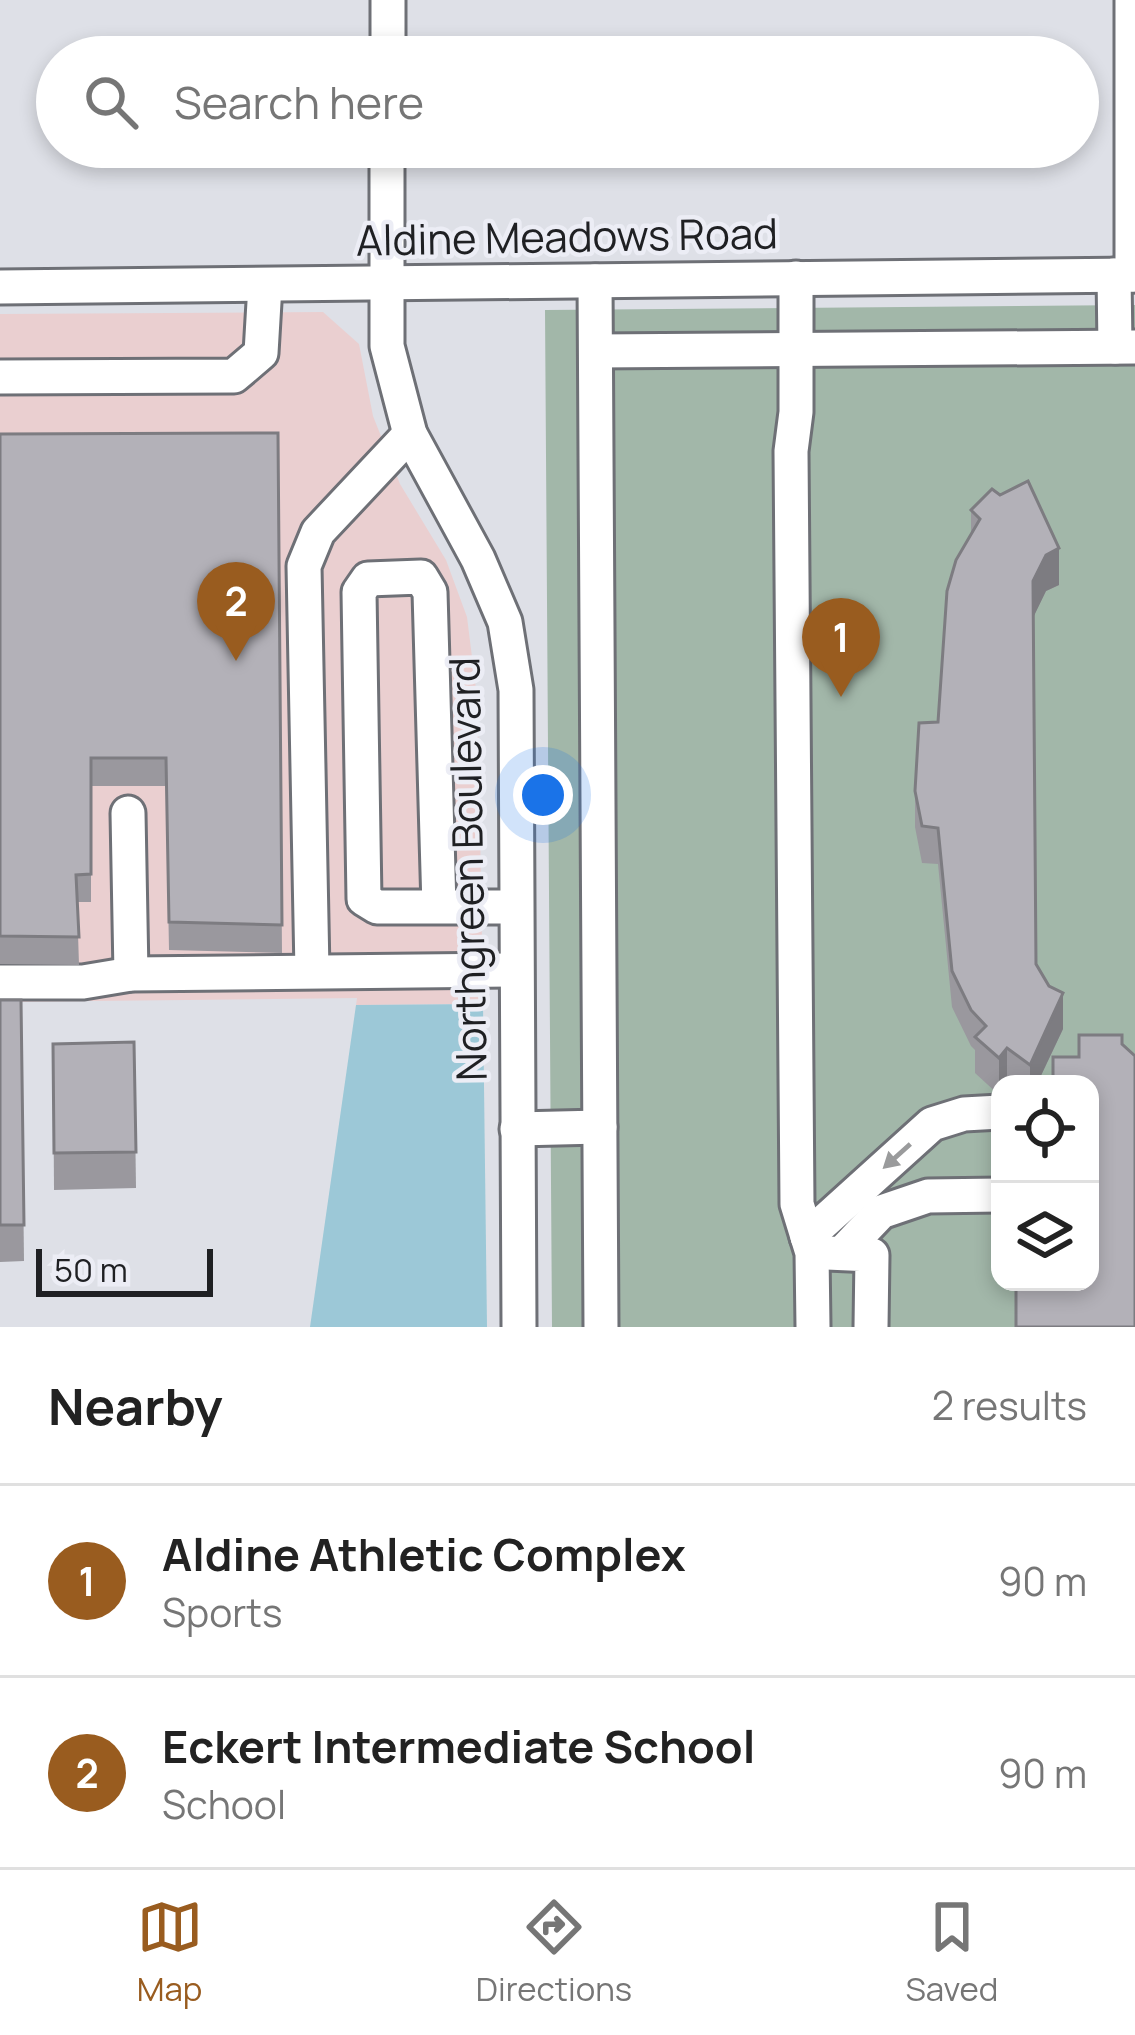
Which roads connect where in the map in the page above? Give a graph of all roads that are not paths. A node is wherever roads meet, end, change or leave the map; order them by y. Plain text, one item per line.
1 (388, 0) edge
2 (1132, 0) edge
3 (388, 36) edge
4 (387, 168) edge
5 (1127, 275) edge
6 (796, 278) junction
7 (596, 281) junction
8 (386, 284) junction
9 (266, 285) junction
10 (0, 287) edge
11 (1125, 347) edge
12 (796, 350) junction
13 (596, 351) junction
14 (0, 377) edge
15 (410, 434) junction
16 (128, 813) dead end
17 (439, 907) junction
18 (515, 907) junction
19 (515, 970) junction
20 (312, 971) junction
21 (131, 974) junction
22 (0, 982) edge
23 (991, 1112) edge
24 (600, 1127) junction
25 (517, 1129) junction
26 (991, 1195) edge
27 (821, 1248) junction
28 (519, 1327) edge
29 (601, 1327) edge
30 (813, 1327) edge
31 (871, 1327) edge

1 - 3 street
2 - 5 street
4 - 8 street, Northgreen Boulevard
5 - 6 street, Aldine Meadows Road
5 - 11 street
6 - 7 street, Aldine Meadows Road
6 - 12 street
7 - 8 street, Aldine Meadows Road
7 - 13 street
8 - 9 street, Aldine Meadows Road
8 - 15 street, Northgreen Boulevard
9 - 10 street, Aldine Meadows Road
9 - 14 street
11 - 12 street
12 - 13 street
12 - 27 street
13 - 24 street
15 - 18 street, Northgreen Boulevard
15 - 20 street
16 - 21 street
17 - 17 street
17 - 18 street
18 - 19 street, Northgreen Boulevard
19 - 20 street
19 - 25 street, Northgreen Boulevard
20 - 21 street
21 - 22 street
23 -> 27 street
24 - 25 street
24 - 29 street
25 - 28 street, Northgreen Boulevard
26 - 27 street
27 - 30 street
27 - 31 street

